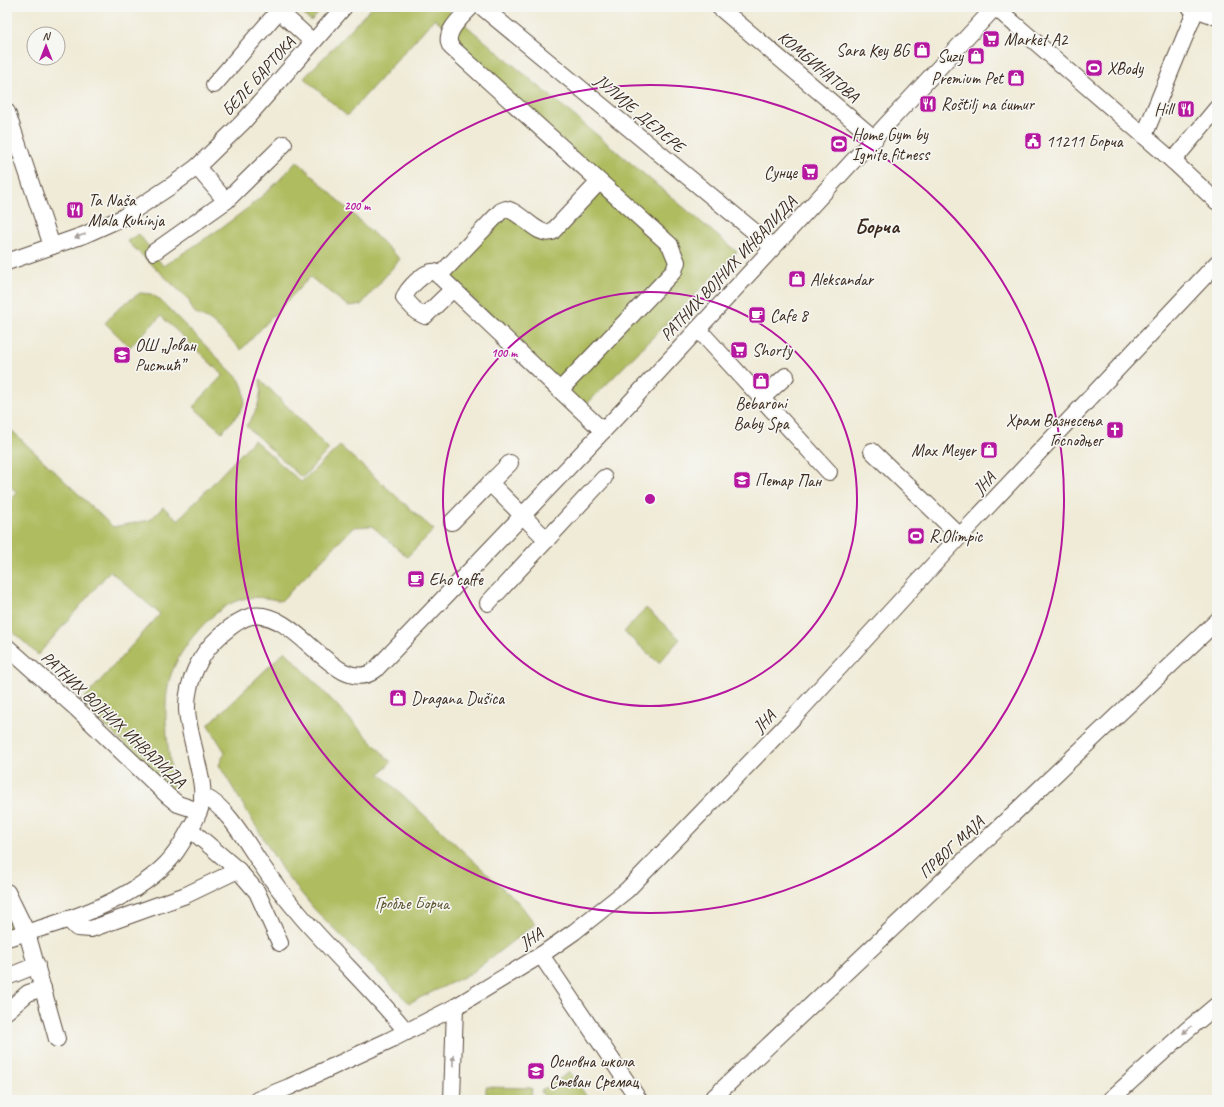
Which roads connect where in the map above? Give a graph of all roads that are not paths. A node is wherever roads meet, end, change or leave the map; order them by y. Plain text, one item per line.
1 (344, 7) edge
2 (471, 7) edge
3 (482, 7) edge
4 (719, 7) edge
5 (995, 7) edge
6 (1194, 8) edge
7 (280, 9) edge
8 (1217, 17) edge
9 (313, 42) junction
10 (214, 85) dead end
11 (1217, 108) edge
12 (7, 112) edge
13 (1144, 136) junction
14 (875, 139) junction
15 (284, 144) dead end
16 (1173, 161) junction
17 (197, 167) junction
18 (599, 182) junction
19 (226, 201) junction
20 (1217, 202) edge
21 (52, 246) junction
22 (773, 247) junction
23 (154, 252) dead end
24 (7, 262) edge
25 (1217, 263) edge
26 (436, 274) junction
27 (453, 289) junction
28 (698, 329) junction
29 (786, 376) dead end
30 (560, 390) junction
31 (762, 398) junction
32 (603, 431) junction
33 (872, 451) dead end
34 (510, 463) dead end
35 (829, 472) dead end
36 (604, 478) dead end
37 (490, 483) junction
38 (522, 515) junction
39 (452, 522) dead end
40 (960, 536) junction
41 (547, 540) junction
42 (488, 603) dead end
43 (1217, 621) edge
44 (7, 647) edge
45 (201, 804) junction
46 (190, 829) junction
47 (238, 870) junction
48 (7, 892) edge
49 (68, 919) junction
50 (27, 933) junction
51 (7, 938) edge
52 (280, 943) dead end
53 (541, 955) junction
54 (37, 965) junction
55 (7, 978) edge
56 (43, 988) junction
57 (1217, 1005) edge
58 (455, 1007) junction
59 (7, 1011) edge
60 (407, 1032) junction
61 (57, 1039) dead end
62 (257, 1100) edge
63 (452, 1100) edge
64 (639, 1100) edge
65 (711, 1100) edge
66 (1110, 1100) edge

1 - 9 street, БЕЛЕ БАРТОКА
2 - 18 street
3 - 22 street, ЈУЛИЈЕ ДЕЛЕРЕ
4 - 14 street, КОМБИНАТОВА
5 - 13 street
5 - 14 street, РАТНИХ ВОЈНИХ ИНВАЛИДА
6 - 8 street
6 - 13 street
7 - 9 street
7 - 10 street
9 - 17 street, БЕЛЕ БАРТОКА
11 - 16 street
12 - 21 street
13 - 16 street
14 - 22 street, РАТНИХ ВОЈНИХ ИНВАЛИДА
15 - 19 street
16 - 20 street
17 - 19 street
17 -> 21 street, БЕЛЕ БАРТОКА
18 - 26 street
18 - 30 street
19 - 23 street
21 - 24 street, БЕЛЕ БАРТОКА
22 - 28 street, РАТНИХ ВОЈНИХ ИНВАЛИДА
25 - 40 street, ЈНА
26 - 27 street
26 - 27 street
27 - 30 street
28 - 31 street
28 - 32 street, РАТНИХ ВОЈНИХ ИНВАЛИДА
29 - 31 street
30 - 32 street
31 - 35 street
32 - 38 street, РАТНИХ ВОЈНИХ ИНВАЛИДА
33 - 40 street
34 - 37 street
36 - 41 street
37 - 38 street
37 - 39 street
38 - 41 street
38 - 45 street, РАТНИХ ВОЈНИХ ИНВАЛИДА
40 - 53 street, ЈНА
41 - 42 street
43 - 65 street, ПРВОГ МАЈА
44 - 45 street, РАТНИХ ВОЈНИХ ИНВАЛИДА
45 - 46 street
45 - 60 street
46 - 47 street
46 - 49 street
47 - 49 street
47 - 52 street
48 - 50 street
49 - 50 street
50 - 51 street
50 - 54 street
53 - 58 street, ЈНА
53 - 64 street
54 - 55 street
54 - 56 street
56 - 59 street
56 - 61 street
57 -> 66 street
58 - 60 street, ЈНА
63 -> 58 street
60 - 62 street, ЈНА

